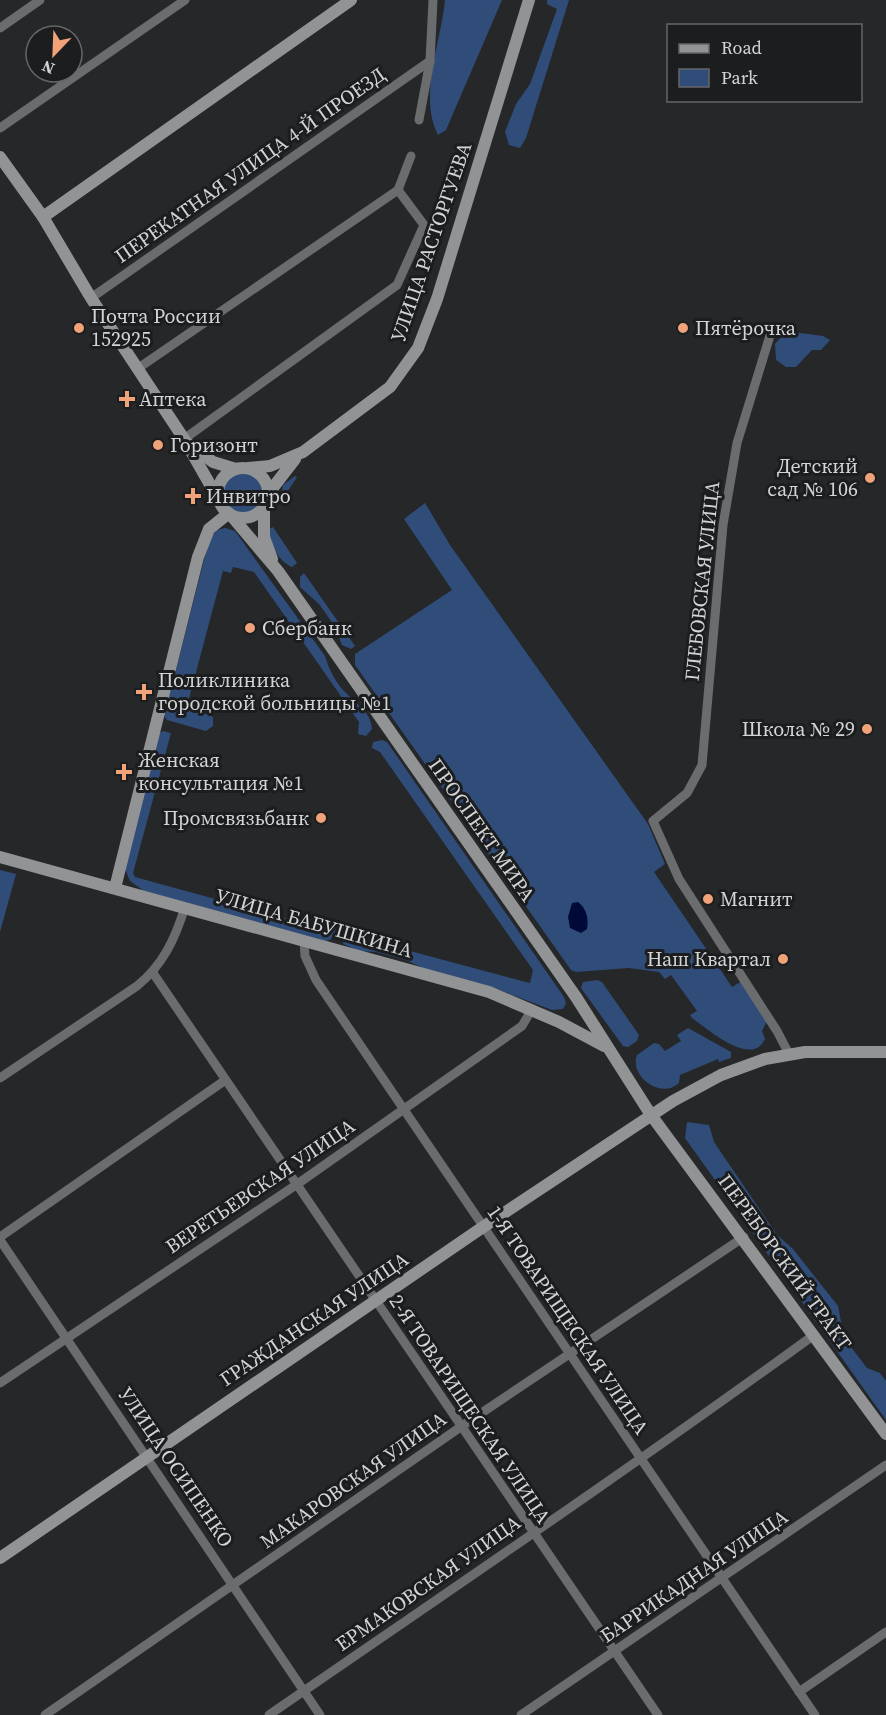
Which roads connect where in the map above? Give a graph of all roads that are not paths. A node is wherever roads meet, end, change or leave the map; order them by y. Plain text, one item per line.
1 (40, 0) edge
2 (185, 0) edge
3 (351, 0) edge
4 (433, 0) edge
5 (529, 0) edge
6 (0, 28) edge
7 (430, 60) junction
8 (419, 120) dead end
9 (0, 128) edge
10 (411, 156) dead end
11 (0, 157) edge
12 (398, 190) junction
13 (42, 217) junction
14 (91, 298) junction
15 (772, 329) dead end
16 (137, 369) junction
17 (184, 439) junction
18 (303, 452) junction
19 (242, 468) junction
20 (266, 500) junction
21 (220, 502) junction
22 (229, 513) junction
23 (278, 571) junction
24 (0, 857) edge
25 (115, 888) junction
26 (184, 907) junction
27 (304, 940) junction
28 (153, 973) junction
29 (576, 997) junction
30 (532, 1009) junction
31 (548, 1017) junction
32 (608, 1049) junction
33 (886, 1052) edge
34 (789, 1054) junction
35 (0, 1078) edge
36 (224, 1081) junction
37 (404, 1109) junction
38 (651, 1114) junction
39 (296, 1185) junction
40 (483, 1227) junction
41 (744, 1237) junction
42 (0, 1238) edge
43 (374, 1301) junction
44 (814, 1335) junction
45 (67, 1337) junction
46 (570, 1355) junction
47 (0, 1383) edge
48 (462, 1426) junction
49 (886, 1434) edge
50 (147, 1457) junction
51 (640, 1461) junction
52 (886, 1465) edge
53 (533, 1532) junction
54 (0, 1558) edge
55 (722, 1579) junction
56 (233, 1585) junction
57 (886, 1632) edge
58 (615, 1652) junction
59 (304, 1691) junction
60 (799, 1692) junction
61 (45, 1715) edge
62 (269, 1715) edge
63 (320, 1715) edge
64 (521, 1715) edge
65 (658, 1715) edge
66 (815, 1715) edge

1 - 6 street
2 - 9 street
3 - 13 main road
4 - 7 street
5 - 18 main road, УЛИЦА РАСТОРГУЕВА
7 - 8 street
7 - 14 street, ПЕРЕКАТНАЯ УЛИЦА 4-Й ПРОЕЗД
10 - 12 street
11 - 13 main road
12 - 16 street
12 - 17 street
13 - 14 main road
14 - 16 main road
15 - 34 street, ГЛЕБОВСКАЯ УЛИЦА
16 - 17 main road
17 - 19 main road
17 - 21 main road
18 - 19 main road, УЛИЦА РАСТОРГУЕВА
18 - 20 main road, УЛИЦА РАСТОРГУЕВА
19 - 20 main road
19 - 21 main road
20 - 22 main road
20 - 23 main road, ПРОСПЕКТ МИРА
21 - 22 main road
22 - 23 main road, ПРОСПЕКТ МИРА
22 - 25 main road
23 - 29 main road, ПРОСПЕКТ МИРА
24 - 25 main road, УЛИЦА БАБУШКИНА
25 - 26 main road, УЛИЦА БАБУШКИНА
26 - 27 main road, УЛИЦА БАБУШКИНА
26 - 28 street
27 - 30 main road, УЛИЦА БАБУШКИНА
27 - 37 street, 1-Я ТОВАРИЩЕСКАЯ УЛИЦА
28 - 35 street
28 - 36 street, 2-Я ТОВАРИЩЕСКАЯ УЛИЦА
29 - 31 main road
29 - 32 main road, ПРОСПЕКТ МИРА
30 - 31 main road, УЛИЦА БАБУШКИНА
30 - 37 street, ВЕРЕТЬЕВСКАЯ УЛИЦА
31 - 32 main road, УЛИЦА БАБУШКИНА
32 - 38 main road, ПРОСПЕКТ МИРА
33 - 34 main road
34 - 38 main road
36 - 39 street, 2-Я ТОВАРИЩЕСКАЯ УЛИЦА
36 - 42 street
37 - 39 street, ВЕРЕТЬЕВСКАЯ УЛИЦА
37 - 40 street, 1-Я ТОВАРИЩЕСКАЯ УЛИЦА
38 - 40 main road, ГРАЖДАНСКАЯ УЛИЦА
38 - 41 main road, ПЕРЕБОРСКИЙ ТРАКТ
39 - 43 street, 2-Я ТОВАРИЩЕСКАЯ УЛИЦА
39 - 45 street, ВЕРЕТЬЕВСКАЯ УЛИЦА
40 - 43 main road, ГРАЖДАНСКАЯ УЛИЦА
40 - 46 street, 1-Я ТОВАРИЩЕСКАЯ УЛИЦА
41 - 44 main road, ПЕРЕБОРСКИЙ ТРАКТ
41 - 46 street, МАКАРОВСКАЯ УЛИЦА
42 - 45 street, УЛИЦА ОСИПЕНКО
43 - 48 street, 2-Я ТОВАРИЩЕСКАЯ УЛИЦА
43 - 50 main road, ГРАЖДАНСКАЯ УЛИЦА
44 - 49 main road, ПЕРЕБОРСКИЙ ТРАКТ
44 - 51 street, ЕРМАКОВСКАЯ УЛИЦА
45 - 47 street, ВЕРЕТЬЕВСКАЯ УЛИЦА
45 - 50 street, УЛИЦА ОСИПЕНКО
46 - 48 street, МАКАРОВСКАЯ УЛИЦА
46 - 51 street, 1-Я ТОВАРИЩЕСКАЯ УЛИЦА
48 - 53 street, 2-Я ТОВАРИЩЕСКАЯ УЛИЦА
48 - 56 street, МАКАРОВСКАЯ УЛИЦА
50 - 54 main road, ГРАЖДАНСКАЯ УЛИЦА
50 - 56 street, УЛИЦА ОСИПЕНКО
51 - 53 street, ЕРМАКОВСКАЯ УЛИЦА
51 - 55 street, 1-Я ТОВАРИЩЕСКАЯ УЛИЦА
52 - 55 street, БАРРИКАДНАЯ УЛИЦА
53 - 58 street, 2-Я ТОВАРИЩЕСКАЯ УЛИЦА
53 - 59 street, ЕРМАКОВСКАЯ УЛИЦА
55 - 58 street, БАРРИКАДНАЯ УЛИЦА
55 - 60 street, 1-Я ТОВАРИЩЕСКАЯ УЛИЦА
56 - 59 street, УЛИЦА ОСИПЕНКО
56 - 61 street, МАКАРОВСКАЯ УЛИЦА
57 - 60 street
58 - 64 street, БАРРИКАДНАЯ УЛИЦА
58 - 65 street, 2-Я ТОВАРИЩЕСКАЯ УЛИЦА
59 - 62 street, ЕРМАКОВСКАЯ УЛИЦА
59 - 63 street, УЛИЦА ОСИПЕНКО
60 - 66 street, 1-Я ТОВАРИЩЕСКАЯ УЛИЦА

